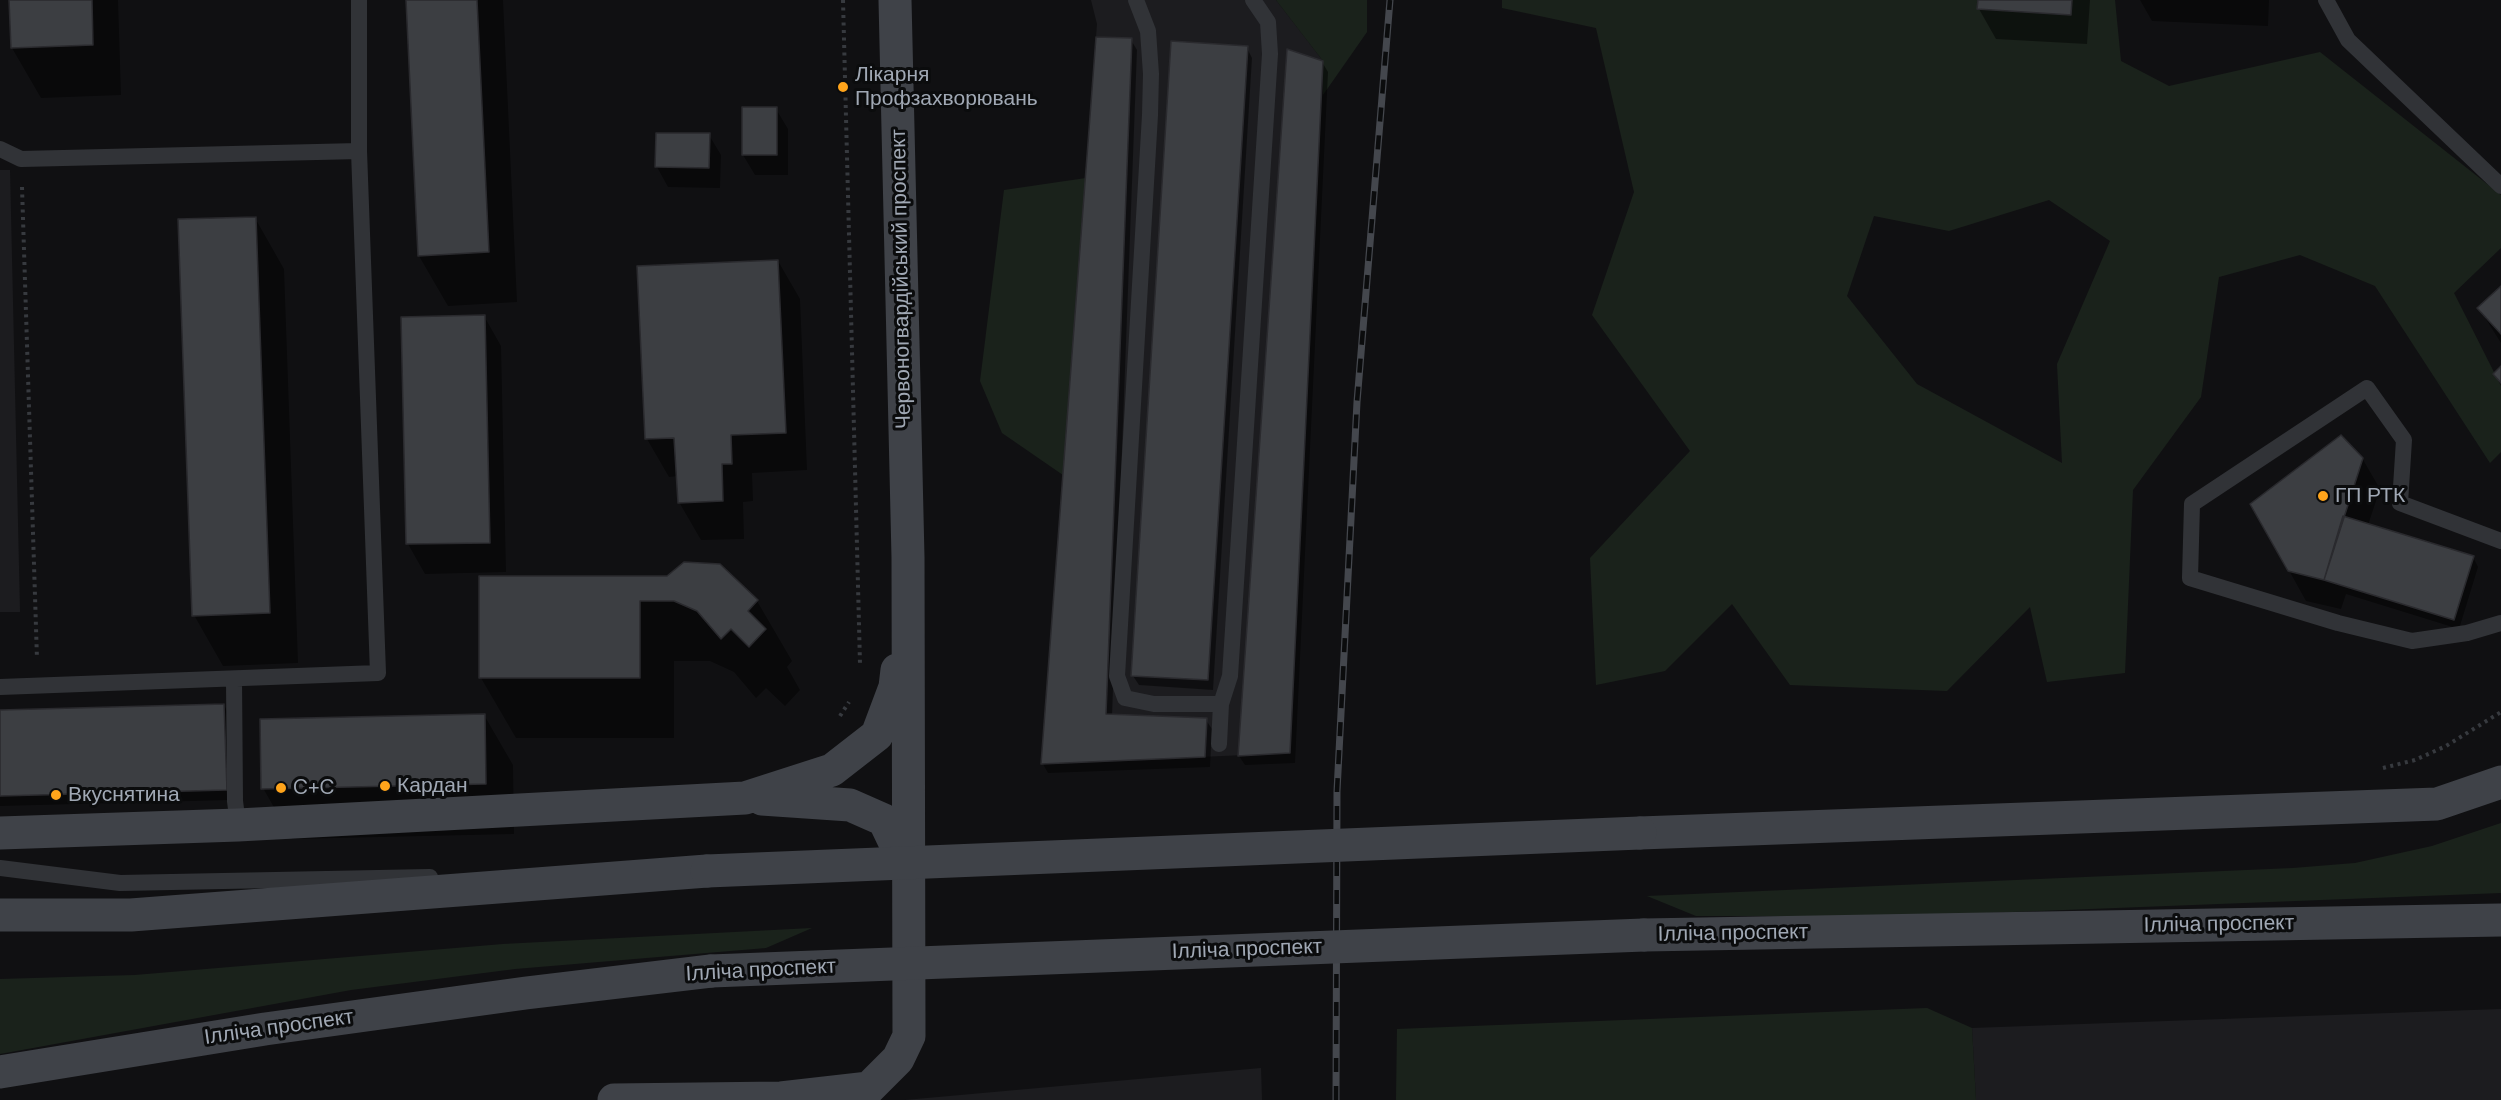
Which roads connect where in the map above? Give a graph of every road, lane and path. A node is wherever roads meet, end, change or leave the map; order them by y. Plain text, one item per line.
1 (359, 0) edge
2 (843, 0) edge
3 (895, 0) edge
4 (1136, 0) edge
5 (1253, 0) edge
6 (2326, 0) edge
7 (0, 149) edge
8 (359, 151) junction
9 (21, 159) junction
10 (2501, 186) edge
11 (2501, 541) edge
12 (908, 557) junction
13 (2501, 622) edge
14 (860, 666) dead end
15 (234, 680) junction
16 (38, 686) junction
17 (0, 687) edge
18 (854, 693) dead end
19 (1221, 704) junction
20 (837, 721) dead end
21 (1219, 744) dead end
22 (2501, 782) edge
23 (745, 798) junction
24 (238, 825) junction
25 (0, 833) edge
26 (0, 868) edge
27 (707, 871) junction
28 (909, 871) junction
29 (0, 915) edge
30 (131, 915) junction
31 (2501, 920) edge
32 (0, 931) edge
33 (0, 1072) edge
34 (614, 1100) edge

1 - 8 lane
2 - 14 path
3 - 12 main road, Червоногвардійський проспект
4 - 19 lane
5 - 19 lane
6 - 10 lane
7 - 9 lane
8 - 9 lane
8 - 15 lane
9 - 16 path
11 - 13 lane
12 - 23 main road
12 - 28 main road
15 - 16 lane
15 - 24 lane
16 - 17 lane
18 - 20 path
19 - 21 lane
22 - 27 main road, bridge
23 - 24 main road
23 - 28 main road
24 - 25 main road
26 - 27 lane
27 - 30 main road
28 - 34 main road
29 - 30 main road
30 - 32 main road
31 - 33 main road, Ілліча проспект, bridge

